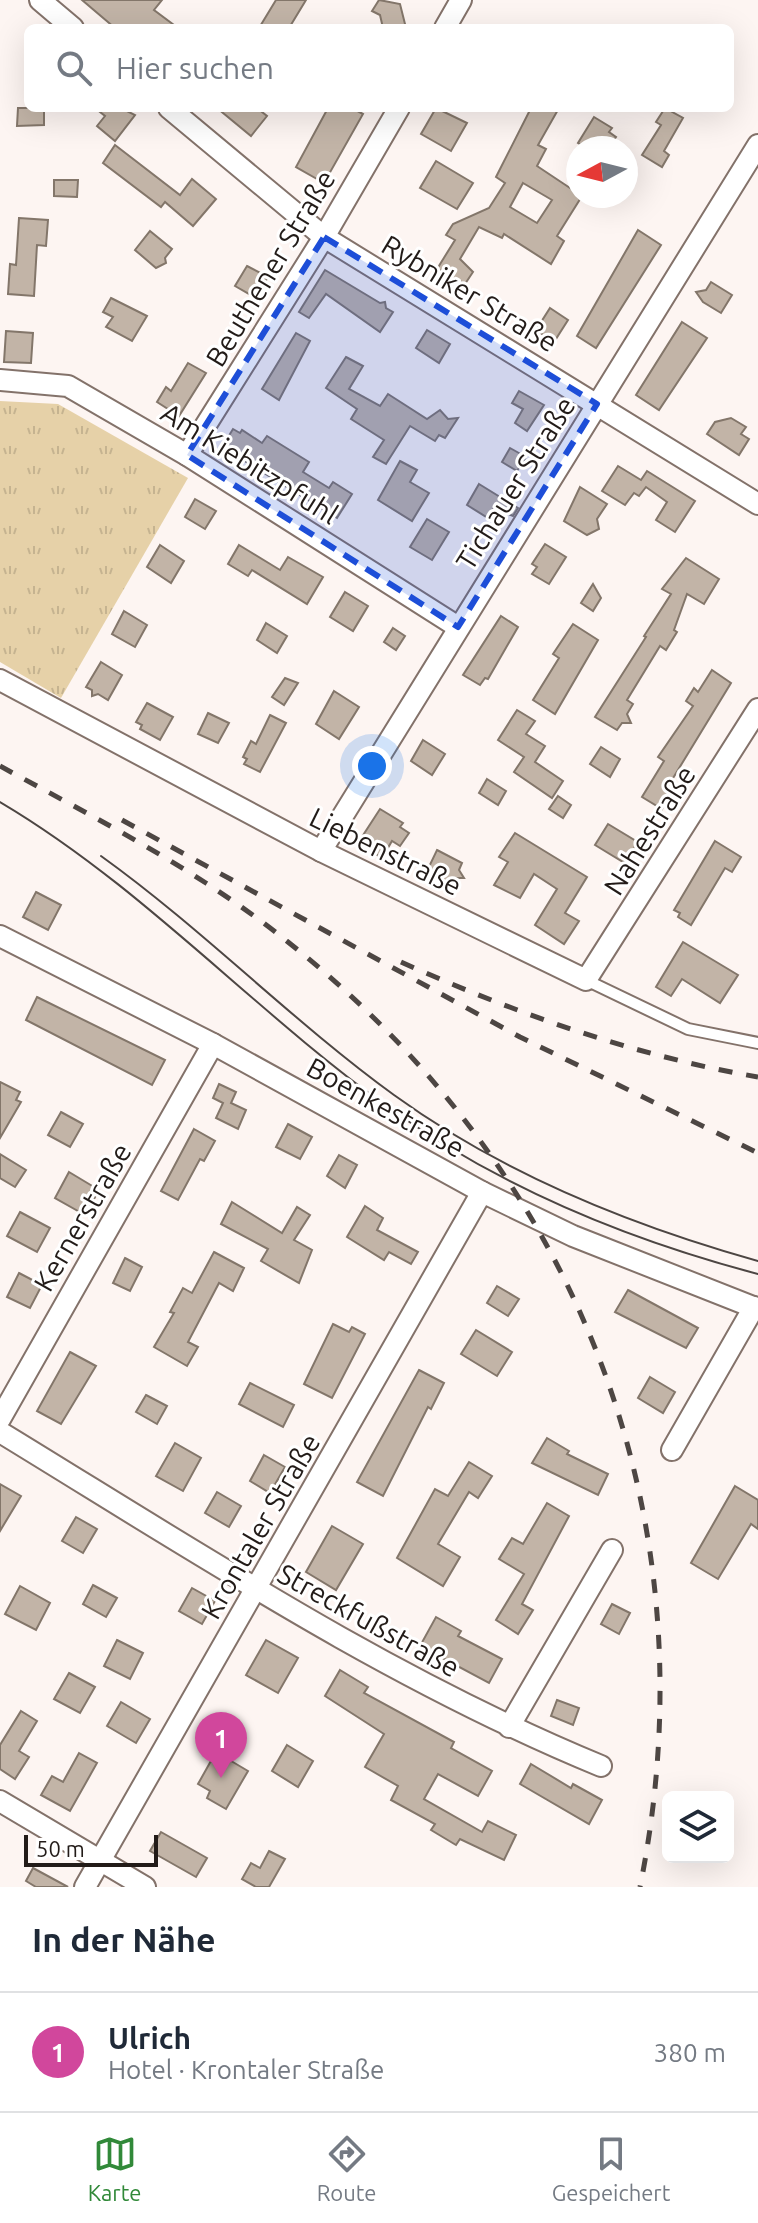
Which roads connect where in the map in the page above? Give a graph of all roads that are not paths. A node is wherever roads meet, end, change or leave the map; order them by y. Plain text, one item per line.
1 (40, 0) edge
2 (461, 0) edge
3 (68, 24) edge
4 (447, 24) edge
5 (174, 112) edge
6 (397, 112) edge
7 (758, 145) edge
8 (324, 237) junction
9 (0, 380) edge
10 (597, 404) junction
11 (187, 455) junction
12 (758, 504) edge
13 (458, 627) junction
14 (0, 680) edge
15 (758, 709) edge
16 (321, 851) junction
17 (0, 936) edge
18 (586, 980) junction
19 (758, 1043) edge
20 (213, 1044) junction
21 (482, 1192) junction
22 (756, 1308) edge
23 (0, 1419) edge
24 (0, 1432) edge
25 (672, 1450) dead end
26 (612, 1550) dead end
27 (256, 1589) junction
28 (509, 1727) junction
29 (601, 1766) dead end
30 (0, 1801) edge
31 (100, 1860) junction
32 (85, 1887) edge
33 (145, 1887) edge

1 - 3 street
2 - 4 street
5 - 8 street, Rybniker Straße
6 - 8 street, Beuthener Straße
7 - 10 street, Tichauer Straße
8 - 10 street, Rybniker Straße
8 - 11 street, Beuthener Straße
9 - 11 street, Am Kiebitzpfuhl
10 - 12 street, Rybniker Straße
10 - 13 street, Tichauer Straße
11 - 13 street, Am Kiebitzpfuhl
13 - 16 street, Tichauer Straße
14 - 16 street, Liebenstraße
15 - 18 street, Nahestraße
16 - 18 street, Liebenstraße
17 - 20 street, Boenkestraße
18 - 19 lane, Liebenstraße
20 - 21 street, Boenkestraße
20 - 23 street, Kernerstraße
21 - 22 street, Boenkestraße
21 - 27 street, Krontaler Straße
22 - 25 street, Boenkestraße
24 - 27 street, Streckfußstraße
26 - 28 street
27 - 28 street, Streckfußstraße
27 - 31 street, Krontaler Straße
28 - 29 street, Streckfußstraße
30 - 31 street
31 - 32 street, Krontaler Straße
31 - 33 street

